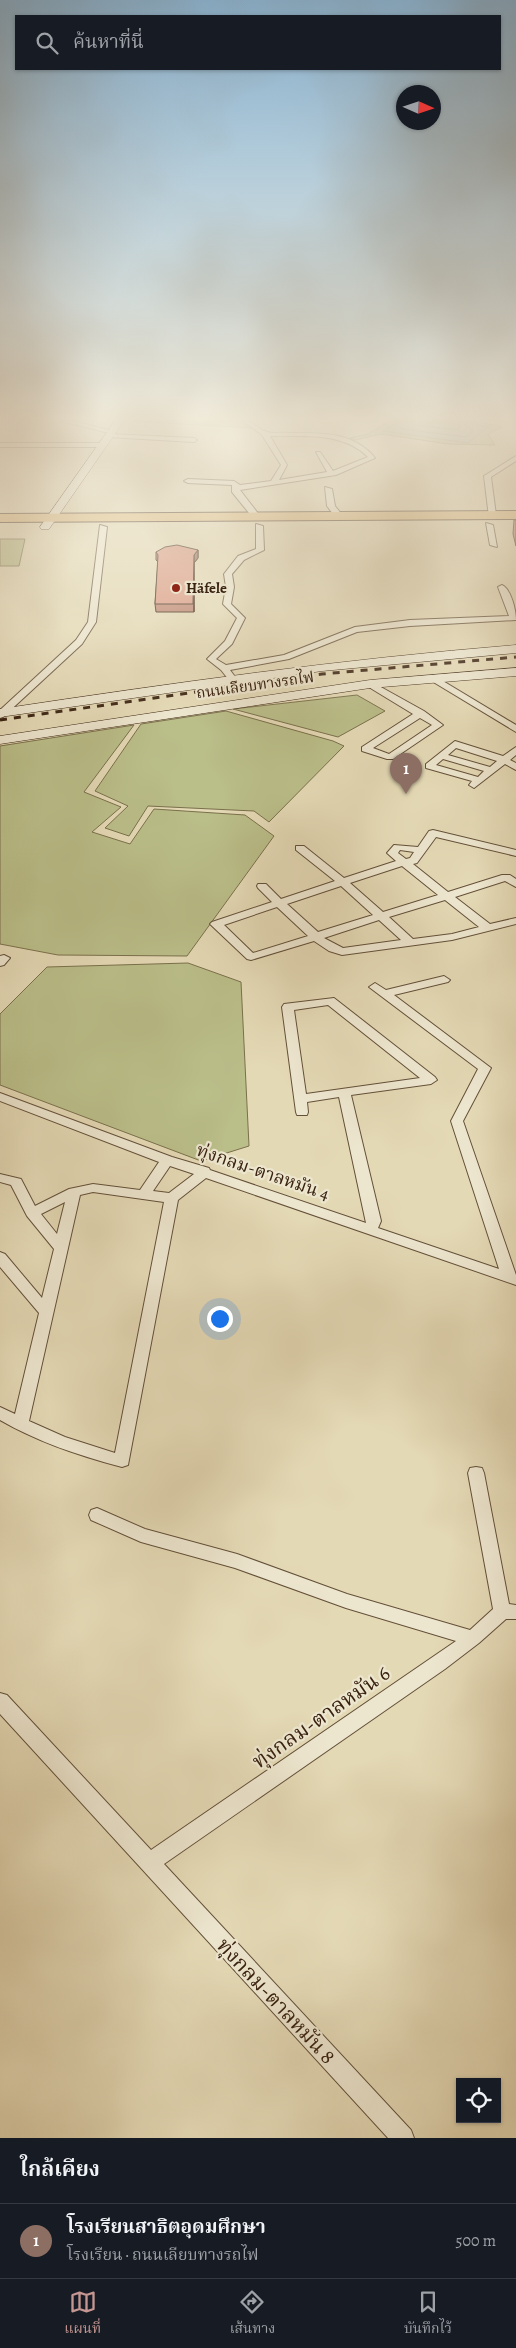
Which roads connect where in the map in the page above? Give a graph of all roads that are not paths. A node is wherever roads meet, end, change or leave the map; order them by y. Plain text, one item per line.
1 (490, 520) edge
2 (33, 521) edge
3 (258, 521) junction
4 (262, 521) edge
5 (311, 521) edge
6 (494, 521) edge
7 (48, 522) junction
8 (516, 525) edge
9 (103, 527) junction
10 (0, 528) edge
11 (494, 545) dead end
12 (502, 587) dead end
13 (515, 618) edge
14 (516, 649) edge
15 (224, 668) junction
16 (514, 673) edge
17 (232, 678) junction
18 (433, 678) junction
19 (370, 684) junction
20 (1, 713) edge
21 (421, 713) junction
22 (516, 729) edge
23 (0, 740) edge
24 (516, 750) edge
25 (442, 756) junction
26 (504, 760) junction
27 (516, 767) edge
28 (490, 770) junction
29 (300, 848) dead end
30 (419, 850) junction
31 (516, 853) edge
32 (404, 862) junction
33 (342, 882) junction
34 (516, 884) edge
35 (262, 886) dead end
36 (447, 895) junction
37 (278, 902) junction
38 (382, 915) junction
39 (516, 921) edge
40 (489, 929) junction
41 (318, 937) junction
42 (411, 943) junction
43 (444, 980) dead end
44 (344, 1094) junction
45 (0, 1096) edge
46 (300, 1099) junction
47 (302, 1112) dead end
48 (167, 1160) junction
49 (204, 1171) junction
50 (0, 1178) edge
51 (74, 1192) junction
52 (145, 1194) junction
53 (172, 1198) junction
54 (32, 1213) junction
55 (370, 1230) junction
56 (60, 1247) junction
57 (0, 1257) edge
58 (513, 1279) edge
59 (46, 1312) junction
60 (0, 1413) edge
61 (20, 1425) junction
62 (476, 1473) dead end
63 (97, 1514) dead end
64 (509, 1611) edge
65 (472, 1638) junction
66 (0, 1702) edge
67 (149, 1863) junction
68 (403, 2138) edge

1 - 11 street
2 - 7 highway
3 - 4 highway
3 - 5 highway
3 - 7 highway
3 - 9 highway
3 - 15 street
6 - 8 highway
7 - 9 highway
7 - 10 highway
9 - 20 street
12 - 13 street
13 - 15 street
14 - 17 street, ถนนเลียบทางรถไฟ
15 - 17 street
16 - 18 street, ถนนเลียบทางรถไฟ
17 - 20 street, ถนนเลียบทางรถไฟ
18 - 19 street, ถนนเลียบทางรถไฟ
18 - 22 street
19 - 21 street
19 - 23 street, ถนนเลียบทางรถไฟ
21 - 21 street
24 - 26 street
25 - 26 street
25 - 28 street
25 - 28 street
26 - 27 street
26 - 28 street
29 - 33 street
30 - 31 street
30 - 32 street
30 - 32 street
32 - 33 street
32 - 36 street
33 - 37 street
33 - 38 street
34 - 36 street
35 - 37 street
36 - 38 street
36 - 40 street
37 - 41 street
37 - 41 street
38 - 41 street
38 - 42 street
39 - 40 street
40 - 42 street
41 - 42 street
43 - 58 street
44 - 46 street
44 - 46 street
44 - 55 street
45 - 48 street, ทุ่งกลม-ตาลหมัน 4
46 - 47 street
48 - 49 street, ทุ่งกลม-ตาลหมัน 4
48 - 52 street
49 - 53 street
49 - 55 street, ทุ่งกลม-ตาลหมัน 4
50 - 54 street
51 - 52 street
51 - 54 street
51 - 56 street
52 - 53 street
53 - 61 street
54 - 56 street
55 - 58 street, ทุ่งกลม-ตาลหมัน 4
56 - 59 street
57 - 59 street
59 - 61 street
60 - 61 street
62 - 64 street
63 - 65 street
64 - 65 street, ทุ่งกลม-ตาลหมัน 6
65 - 67 street, ทุ่งกลม-ตาลหมัน 6
66 - 67 street, ทุ่งกลม-ตาลหมัน 8
67 - 68 street, ทุ่งกลม-ตาลหมัน 8

